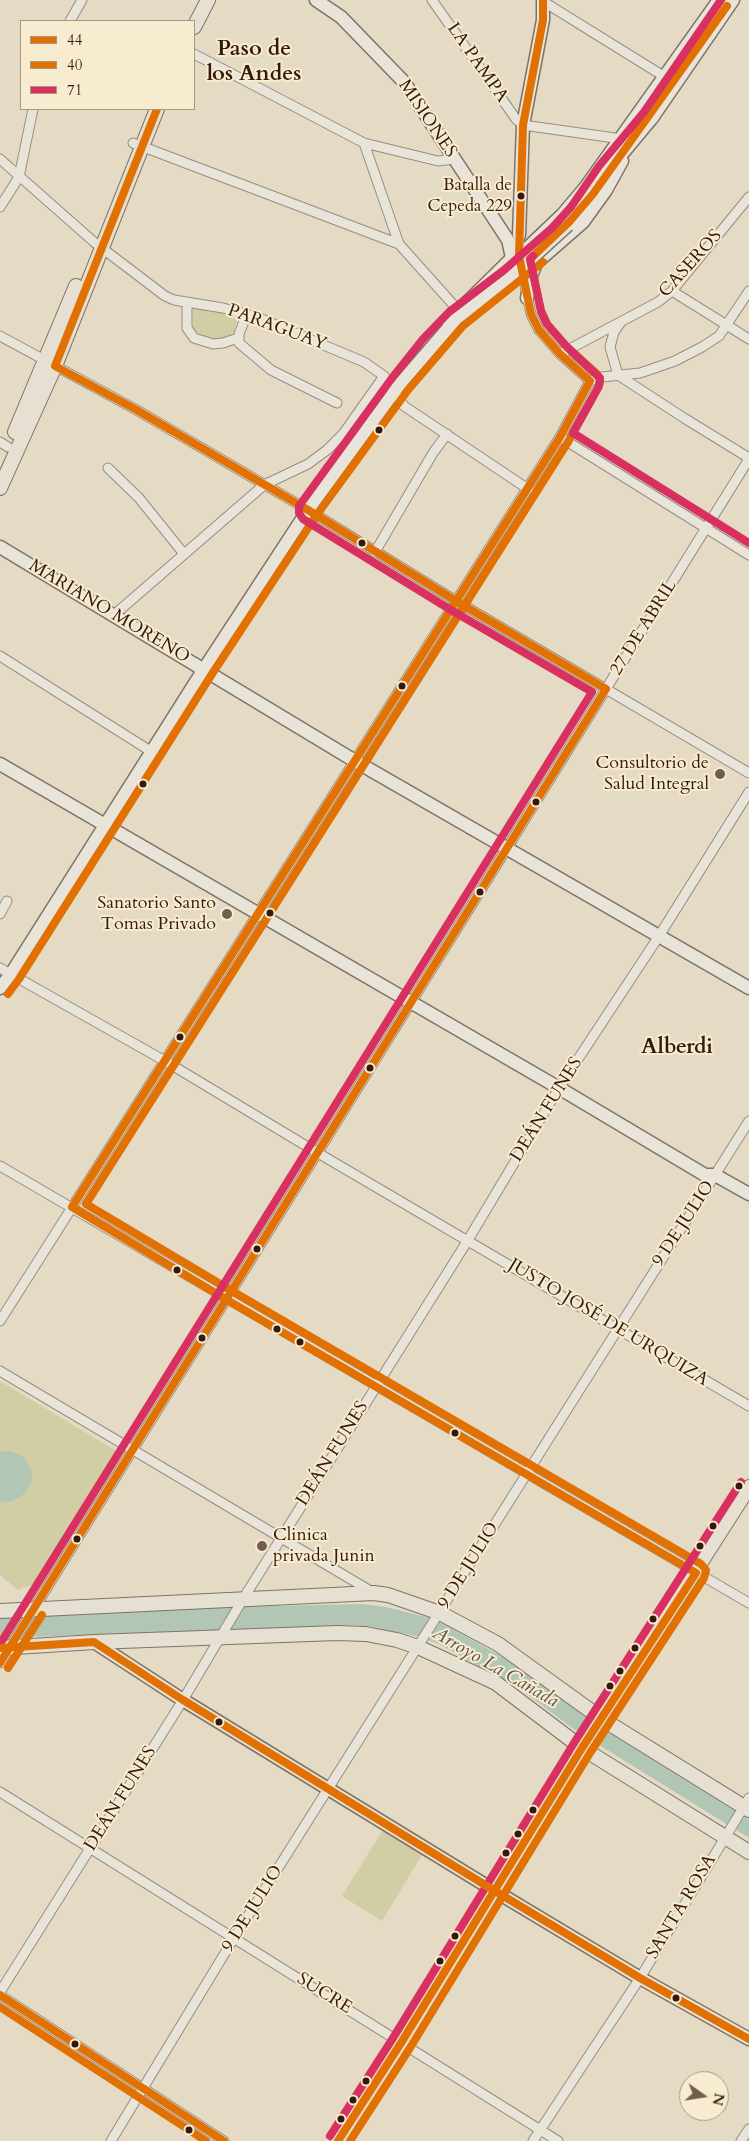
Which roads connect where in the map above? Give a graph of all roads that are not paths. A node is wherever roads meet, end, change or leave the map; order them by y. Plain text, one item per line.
1 (82, 0) edge
2 (198, 0) edge
3 (208, 0) edge
4 (316, 0) edge
5 (432, 0) edge
6 (719, 0) edge
7 (733, 0) edge
8 (544, 1) edge
9 (71, 20) edge
10 (188, 20) edge
11 (195, 25) edge
12 (195, 55) edge
13 (665, 77) junction
14 (34, 110) edge
15 (148, 110) edge
16 (156, 110) edge
17 (523, 125) junction
18 (626, 141) junction
19 (364, 143) junction
20 (137, 144) junction
21 (0, 159) edge
22 (454, 159) junction
23 (19, 177) junction
24 (749, 197) edge
25 (0, 207) edge
26 (547, 227) junction
27 (511, 235) junction
28 (400, 244) junction
29 (98, 245) junction
30 (546, 253) junction
31 (516, 257) junction
32 (518, 279) junction
33 (672, 291) junction
34 (749, 291) edge
35 (527, 298) junction
36 (187, 302) junction
37 (247, 314) junction
38 (457, 314) junction
39 (623, 320) junction
40 (727, 326) junction
41 (0, 336) edge
42 (238, 338) junction
43 (749, 339) edge
44 (430, 346) junction
45 (560, 354) junction
46 (50, 363) junction
47 (618, 375) junction
48 (384, 376) junction
49 (590, 381) junction
50 (394, 392) junction
51 (336, 403) dead end
52 (447, 434) junction
53 (560, 437) junction
54 (4, 444) edge
55 (749, 458) edge
56 (0, 465) edge
57 (108, 468) dead end
58 (264, 484) junction
59 (0, 488) edge
60 (528, 489) junction
61 (308, 510) junction
62 (706, 529) junction
63 (0, 547) edge
64 (375, 552) junction
65 (184, 554) junction
66 (749, 555) edge
67 (456, 601) junction
68 (114, 615) junction
69 (0, 656) edge
70 (204, 669) junction
71 (606, 689) junction
72 (152, 752) junction
73 (355, 761) junction
74 (0, 764) edge
75 (749, 773) edge
76 (749, 792) edge
77 (106, 826) junction
78 (507, 849) junction
79 (7, 901) dead end
80 (257, 912) junction
81 (0, 914) edge
82 (659, 936) junction
83 (5, 971) edge
84 (0, 988) edge
85 (749, 988) edge
86 (410, 1002) junction
87 (165, 1061) junction
88 (559, 1088) junction
89 (749, 1120) edge
90 (318, 1153) junction
91 (0, 1166) edge
92 (715, 1176) junction
93 (749, 1194) edge
94 (72, 1207) junction
95 (468, 1240) junction
96 (227, 1300) junction
97 (0, 1321) edge
98 (618, 1328) junction
99 (0, 1371) edge
100 (376, 1386) junction
101 (749, 1406) edge
102 (134, 1450) junction
103 (526, 1474) junction
104 (749, 1488) edge
105 (281, 1537) junction
106 (696, 1573) junction
107 (374, 1593) junction
108 (243, 1599) junction
109 (749, 1603) edge
110 (34, 1610) junction
111 (0, 1611) edge
112 (440, 1613) junction
113 (219, 1637) junction
114 (94, 1642) junction
115 (4, 1647) edge
116 (418, 1647) junction
117 (0, 1662) edge
118 (183, 1700) junction
119 (602, 1719) junction
120 (582, 1748) junction
121 (329, 1789) junction
122 (0, 1792) edge
123 (747, 1805) edge
124 (724, 1838) junction
125 (90, 1848) junction
126 (749, 1852) edge
127 (495, 1891) junction
128 (234, 1938) junction
129 (640, 1978) junction
130 (0, 1994) edge
131 (749, 2039) edge
132 (401, 2043) junction
133 (143, 2088) junction
134 (749, 2129) edge
135 (540, 2130) junction
136 (744, 2140) edge
137 (111, 2141) edge
138 (224, 2141) edge
139 (338, 2141) edge
140 (532, 2141) edge
141 (558, 2141) edge

1 - 9 street
2 - 10 main road
3 - 11 main road
4 - 22 street, MISIONES
5 - 17 street, LA PAMPA
6 - 13 street
7 - 18 street
8 - 13 street
8 - 17 street
12 - 19 street
13 - 18 street
14 - 23 street
15 - 20 main road
16 - 20 main road
17 - 18 street
17 - 27 street
18 - 26 street
18 - 30 street
18 - 38 street, bridge
19 - 22 street
19 - 28 street
20 - 28 street
20 - 29 main road
21 - 23 street, PARAGUAY
22 - 27 street, MISIONES
23 - 25 street
23 - 29 street, PARAGUAY
24 - 33 street, CASEROS
26 - 27 street
26 - 31 street
27 - 31 street, MISIONES
28 - 38 street
29 - 36 street, PARAGUAY
29 - 46 main road
30 - 31 street
30 - 35 street
31 - 32 street
31 - 38 street
32 - 35 street
32 - 44 street
33 - 39 street, CASEROS
33 - 40 street
34 - 40 street
35 - 45 street
36 - 37 street, PARAGUAY
36 - 42 street
37 - 42 street
37 - 48 street, PARAGUAY
38 - 44 street
39 - 45 street, CASEROS
39 - 47 street
40 - 43 street
40 - 47 street
41 - 46 street
42 - 51 street
44 - 50 street
45 - 49 street
46 - 54 main road
46 - 58 street
46 - 59 main road
47 - 49 street
47 - 55 street
48 - 50 street, PARAGUAY
48 - 58 street
49 - 53 street
50 - 52 street, PARAGUAY
50 - 61 street
52 - 60 street, PARAGUAY
52 - 64 street
53 - 60 street
53 - 62 street
54 - 56 main road
55 - 62 street, 27 DE ABRIL
57 - 65 street
58 - 61 street
58 - 65 street
60 - 67 street
61 - 64 street
61 - 70 street
62 - 66 street
62 - 71 street, 27 DE ABRIL
63 - 68 street, MARIANO MORENO
64 - 67 street
65 - 68 street
67 - 71 street
67 - 73 street
68 - 70 street, MARIANO MORENO
69 - 72 street
70 - 72 street
70 - 73 street, MARIANO MORENO
71 - 75 street
71 - 78 street, 27 DE ABRIL
72 - 77 street
73 - 78 street, MARIANO MORENO
73 - 80 street
74 - 77 street
76 - 82 street, DEÁN FUNES
77 - 80 street
77 - 83 street
78 - 82 street, MARIANO MORENO
78 - 86 street, 27 DE ABRIL
79 - 81 street
80 - 86 street
80 - 87 street
82 - 85 street, MARIANO MORENO
82 - 88 street, DEÁN FUNES
83 - 84 street
83 - 87 street, JUSTO JOSÉ DE URQUIZA
86 - 88 street
86 - 90 street, 27 DE ABRIL
87 - 90 street, JUSTO JOSÉ DE URQUIZA
87 - 94 street
88 - 92 street
88 - 95 street, DEÁN FUNES
89 - 92 street, 9 DE JULIO
90 - 95 street, JUSTO JOSÉ DE URQUIZA
90 - 96 street, 27 DE ABRIL
91 - 94 street
92 - 93 street
92 - 98 street, 9 DE JULIO
94 - 96 street
94 - 97 street
95 - 98 street, JUSTO JOSÉ DE URQUIZA
95 - 100 street, DEÁN FUNES
96 - 100 street
96 - 102 street, 27 DE ABRIL
98 - 101 street, JUSTO JOSÉ DE URQUIZA
98 - 103 street, 9 DE JULIO
99 - 102 street
100 - 103 street
100 - 105 street, DEÁN FUNES
102 - 105 street
102 - 110 street, 27 DE ABRIL
103 - 106 street
103 - 112 street, 9 DE JULIO
104 - 106 main road
105 - 107 street
105 - 108 street, DEÁN FUNES
106 - 109 street
106 - 119 main road
107 - 108 main road
107 - 112 main road
108 - 110 main road
108 - 113 street, DEÁN FUNES
110 - 111 main road
110 - 115 street, 27 DE ABRIL
112 - 116 street, 9 DE JULIO
112 - 119 main road
113 - 114 main road
113 - 116 main road
113 - 118 street, DEÁN FUNES
114 - 115 main road
114 - 118 street
115 - 117 street, 27 DE ABRIL
116 - 120 main road
116 - 121 street, 9 DE JULIO
118 - 121 street
118 - 125 street, DEÁN FUNES
119 - 120 main road
119 - 123 main road
120 - 124 main road
120 - 127 main road
121 - 127 street
121 - 128 street, 9 DE JULIO
122 - 125 street, SUCRE
123 - 124 street, SANTA ROSA
124 - 126 main road
124 - 129 street, SANTA ROSA
125 - 128 street, SUCRE
125 - 130 street, DEÁN FUNES
127 - 129 street
127 - 132 main road
128 - 132 street, SUCRE
128 - 133 street, 9 DE JULIO
129 - 131 street
129 - 135 street, SANTA ROSA
130 - 133 street
132 - 135 street, SUCRE
132 - 139 main road
133 - 137 street, 9 DE JULIO
133 - 138 street
134 - 136 street
135 - 140 street, SANTA ROSA
135 - 141 street, SUCRE

